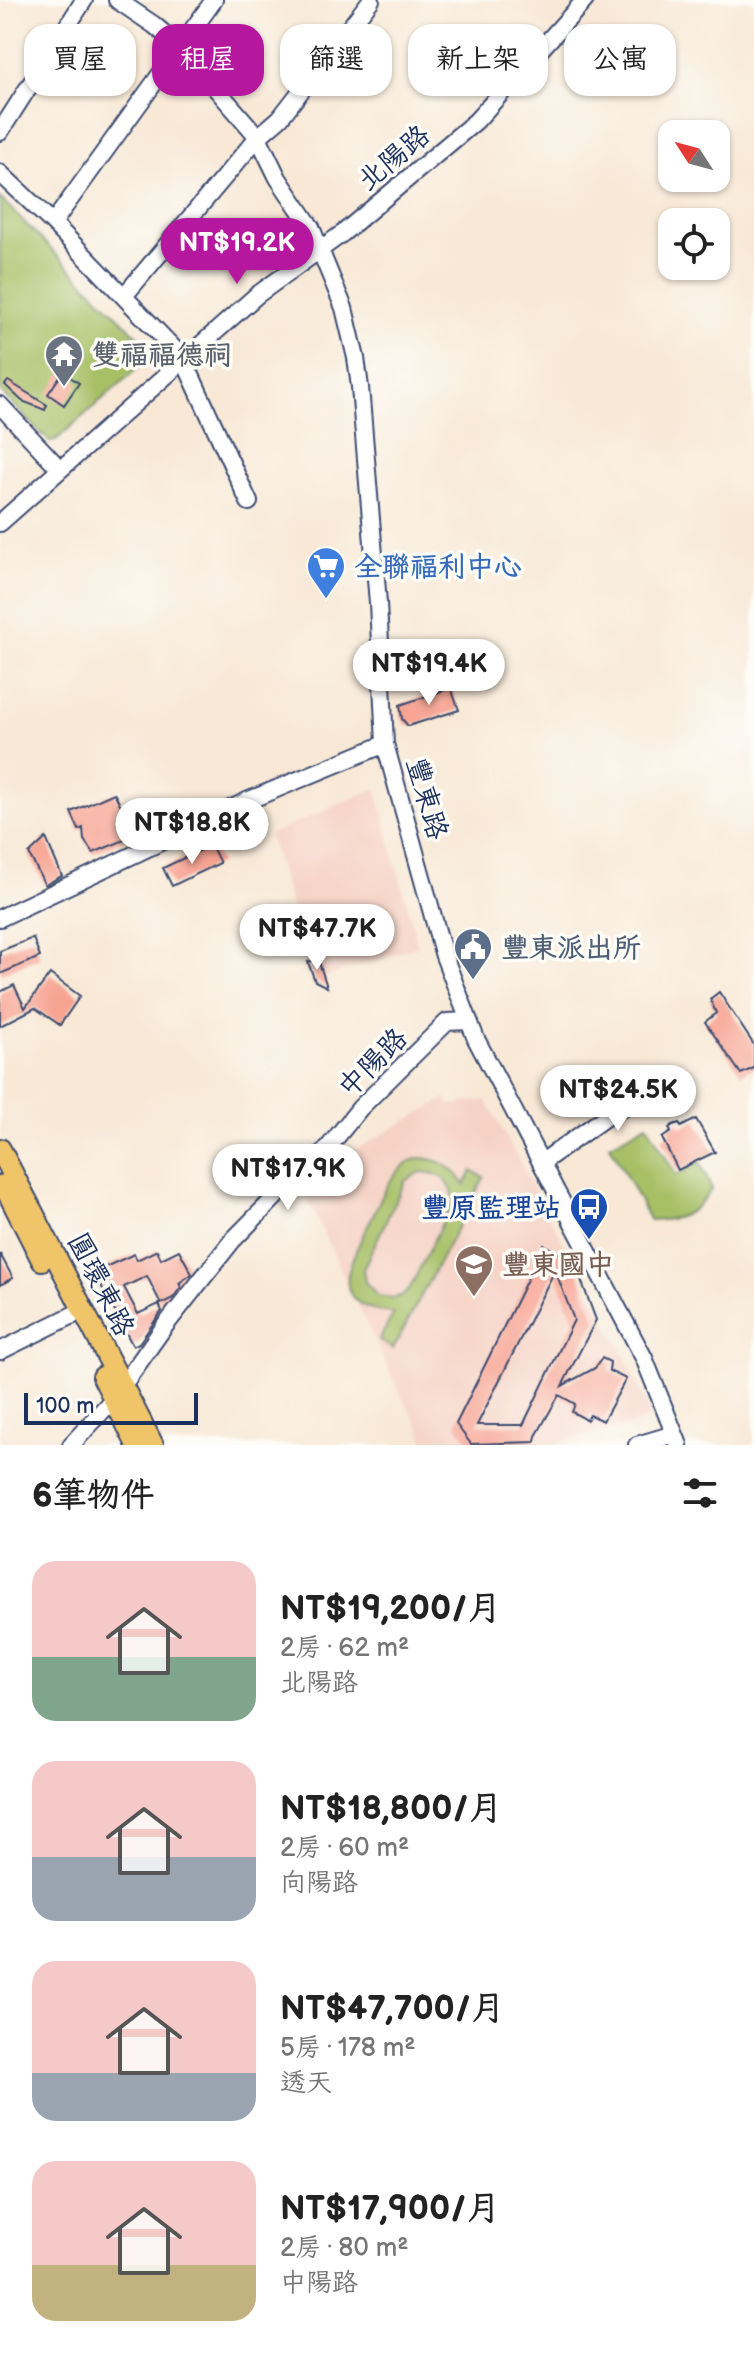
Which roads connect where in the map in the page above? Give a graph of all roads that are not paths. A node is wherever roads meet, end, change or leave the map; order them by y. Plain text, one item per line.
1 (84, 0) edge
2 (117, 0) edge
3 (214, 0) edge
4 (371, 0) edge
5 (585, 0) edge
6 (153, 24) edge
7 (197, 24) edge
8 (152, 86) edge
9 (222, 96) edge
10 (0, 132) edge
11 (258, 137) junction
12 (0, 173) edge
13 (53, 223) junction
14 (320, 250) junction
15 (124, 296) junction
16 (183, 358) junction
17 (0, 405) edge
18 (59, 468) junction
19 (249, 502) dead end
20 (0, 523) edge
21 (385, 744) junction
22 (0, 918) edge
23 (468, 1021) junction
24 (680, 1078) dead end
25 (0, 1149) edge
26 (541, 1163) junction
27 (0, 1178) edge
28 (77, 1313) junction
29 (0, 1351) edge
30 (118, 1391) junction
31 (677, 1440) edge
32 (71, 1445) edge
33 (137, 1445) edge
34 (153, 1445) edge
35 (637, 1445) edge

1 - 10 street
2 - 6 street, 豐東路
3 - 7 street
4 - 11 street
5 - 14 street, 北陽路
8 - 13 street
9 - 11 street, 豐東路
11 - 14 street, 豐東路
11 - 15 street
12 - 13 street
13 - 15 street
14 - 16 street, 北陽路
14 - 21 street, 豐東路
15 - 16 street
16 - 18 street, 北陽路
16 - 19 street
17 - 18 street
18 - 20 street, 北陽路
21 - 22 street
21 - 23 street, 豐東路
23 - 26 street, 豐東路
23 - 30 street, 中陽路
24 - 26 street
25 - 28 main road, 圓環東路
26 - 31 street, 豐東路
27 - 28 main road, 圓環東路
28 - 29 street
28 - 30 main road, 圓環東路
30 - 32 street, 中陽路
30 - 33 main road, 圓環東路
30 - 34 main road, 圓環東路
31 - 35 street

